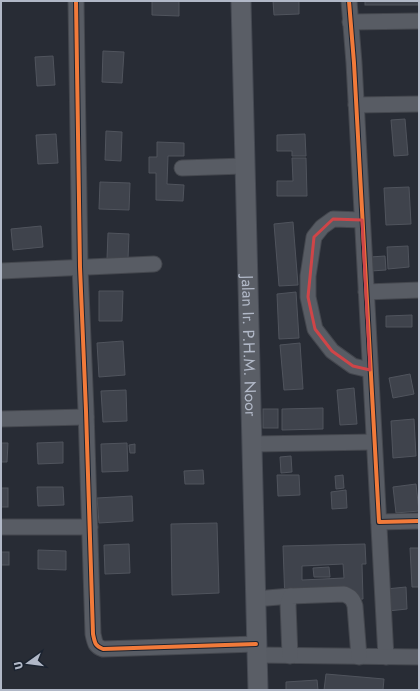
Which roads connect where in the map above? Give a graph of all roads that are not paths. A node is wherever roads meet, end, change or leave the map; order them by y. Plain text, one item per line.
1 (76, 1) edge
2 (241, 1) edge
3 (349, 1) edge
4 (419, 21) edge
5 (350, 22) junction
6 (419, 104) edge
7 (356, 105) junction
8 (244, 166) junction
9 (182, 168) dead end
10 (362, 220) junction
11 (154, 264) dead end
12 (80, 267) junction
13 (1, 271) edge
14 (419, 290) edge
15 (366, 292) junction
16 (370, 370) junction
17 (86, 417) junction
18 (1, 419) edge
19 (374, 442) junction
20 (251, 444) junction
21 (419, 521) edge
22 (379, 522) junction
23 (1, 527) edge
24 (90, 527) junction
25 (291, 596) junction
26 (255, 599) junction
27 (257, 650) junction
28 (290, 656) junction
29 (359, 657) junction
30 (386, 657) junction
31 (419, 657) edge
32 (258, 690) edge

1 - 12 street
2 - 8 main road, Jalan Ir. P.H.M. Noor
3 - 5 street
4 - 5 street
5 - 7 street
6 - 7 street
7 - 10 street
8 - 9 street
8 - 20 main road, Jalan Ir. P.H.M. Noor
10 - 15 street
10 - 16 street
11 - 12 street
12 - 13 street
12 - 17 street
14 - 15 street
15 - 16 street
16 - 19 street
17 - 18 street
17 - 24 street
19 - 20 street
19 - 22 street
20 - 26 main road, Jalan Ir. P.H.M. Noor
21 - 22 street
22 - 30 street
23 - 24 street
24 - 27 street
25 - 26 street
25 - 28 street
25 - 29 street
26 - 27 main road, Jalan Ir. P.H.M. Noor
27 - 28 street
27 - 32 main road, Jalan Ir. P.H.M. Noor
28 - 29 street
29 - 30 street
30 - 31 street

